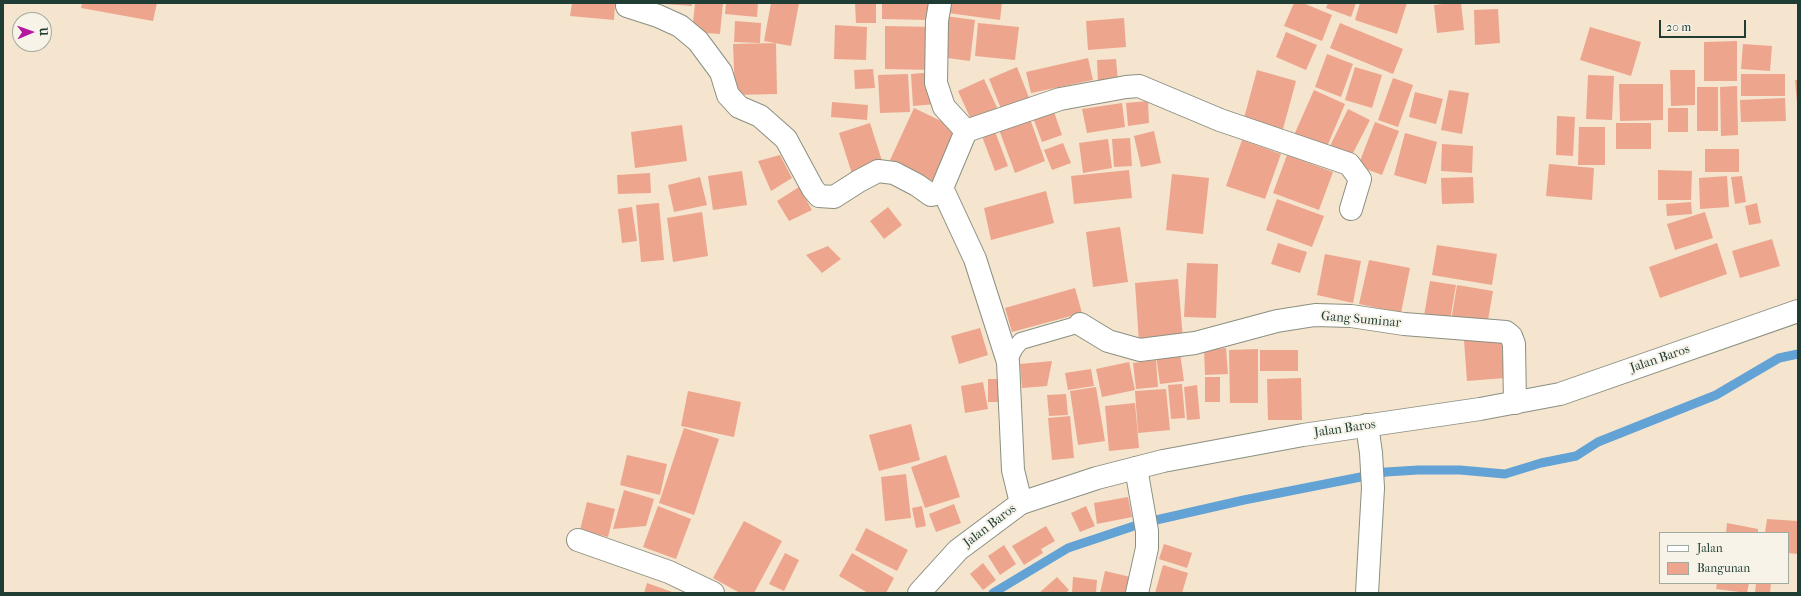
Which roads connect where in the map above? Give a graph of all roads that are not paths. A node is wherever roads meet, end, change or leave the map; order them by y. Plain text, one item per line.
1 (940, 3) edge
2 (627, 6) dead end
3 (966, 131) junction
4 (942, 188) junction
5 (1351, 209) dead end
6 (1798, 311) edge
7 (1080, 324) joint
8 (1008, 362) junction
9 (1515, 403) junction
10 (1367, 426) junction
11 (1136, 468) junction
12 (1021, 503) junction
13 (578, 540) dead end
14 (713, 593) edge
15 (919, 593) edge
16 (1137, 593) edge
17 (1367, 593) edge

1 - 3 street
2 - 4 street
3 - 4 street
3 - 5 street
4 - 8 street
6 - 9 street, Jalan Baros
7 - 8 lane
7 - 9 street, Gang Suminar
8 - 12 street
9 - 10 street, Jalan Baros
10 - 11 street, Jalan Baros
10 - 17 street
11 - 12 street, Jalan Baros
11 - 16 street
12 - 15 street, Jalan Baros
13 - 14 street

